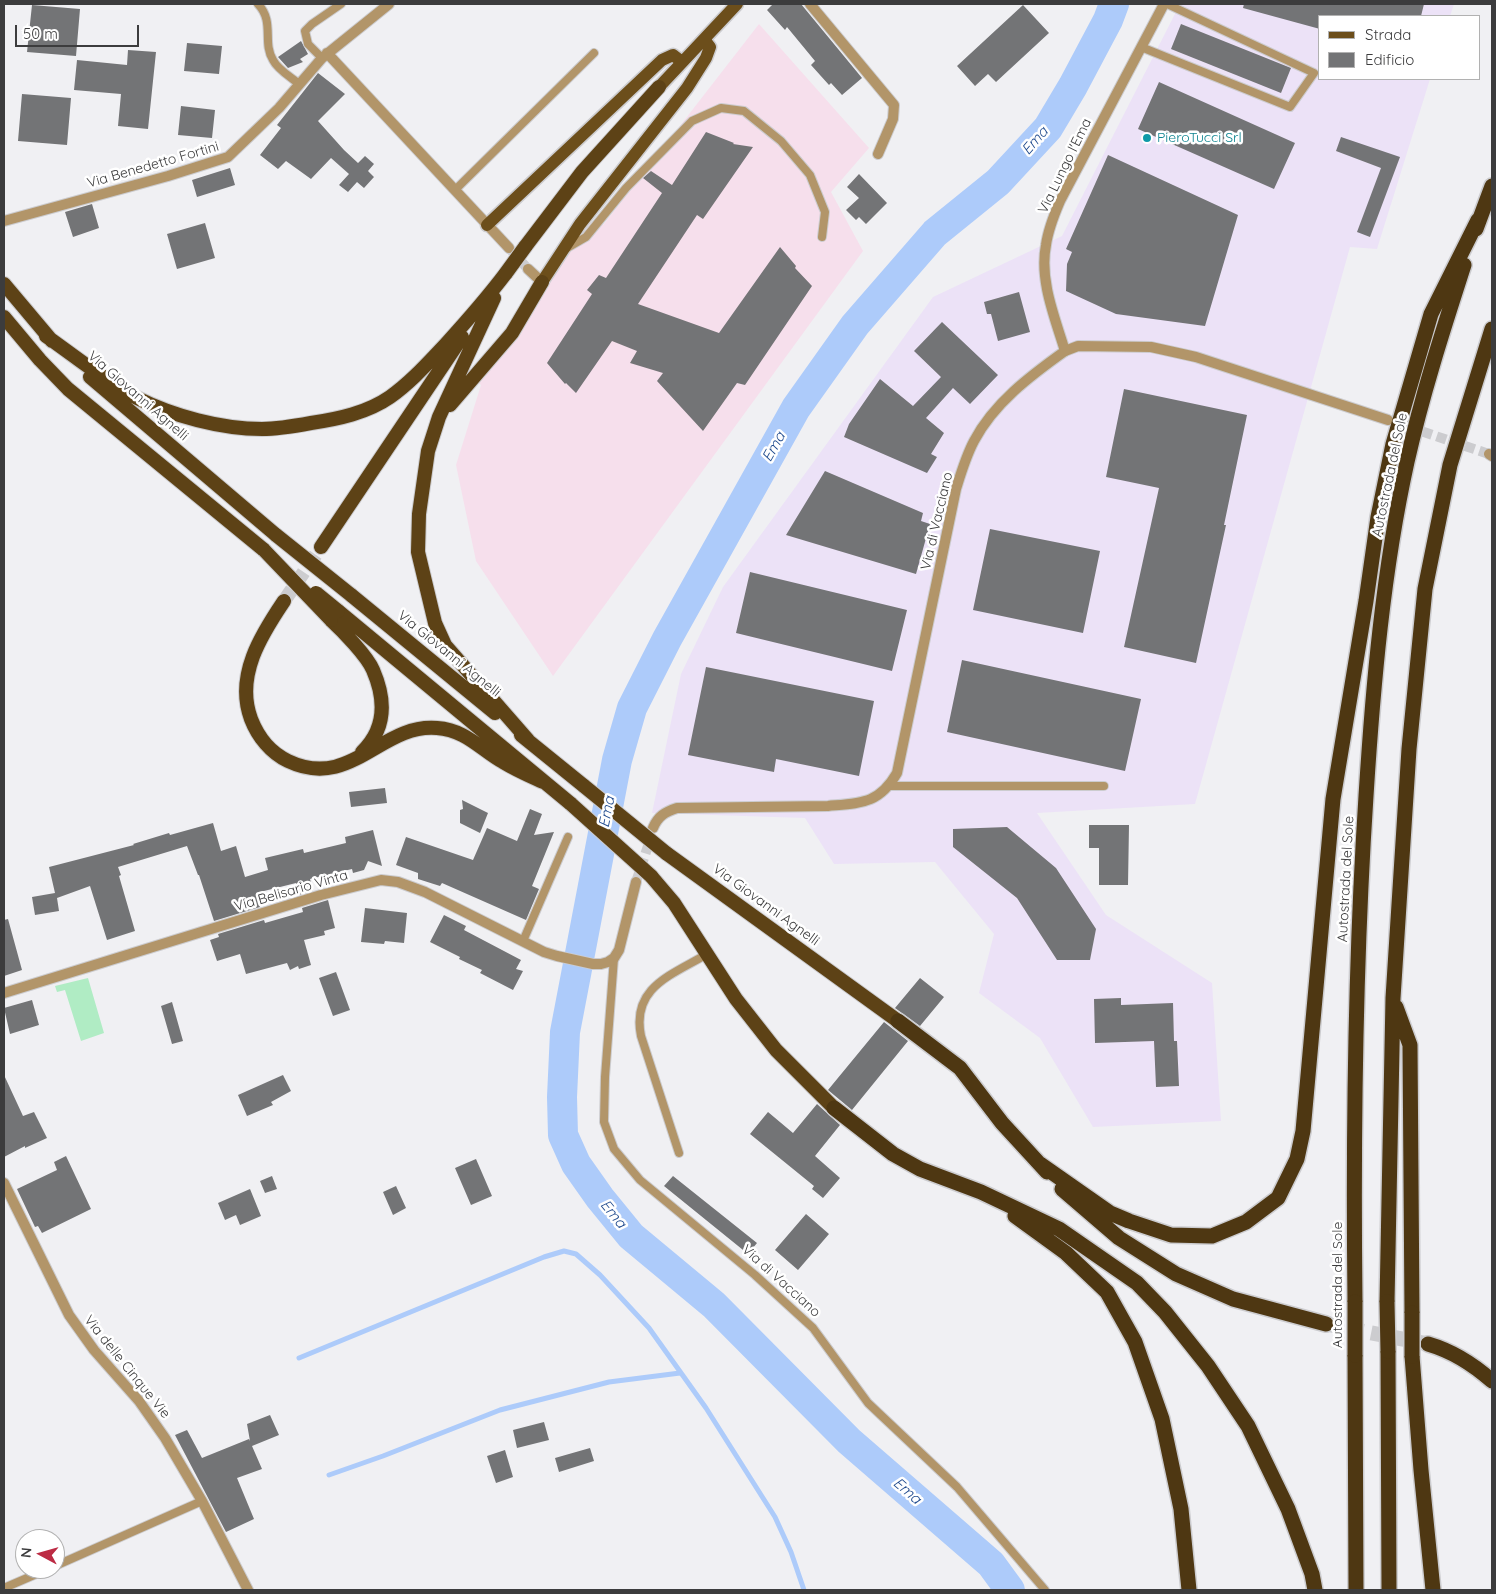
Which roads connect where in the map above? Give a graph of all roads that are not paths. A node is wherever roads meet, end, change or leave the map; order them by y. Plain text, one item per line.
1 (258, 4) edge
2 (341, 4) edge
3 (389, 4) edge
4 (737, 4) edge
5 (810, 4) edge
6 (1165, 4) edge
7 (704, 39) junction
8 (1141, 47) junction
9 (594, 53) dead end
10 (325, 56) junction
11 (682, 62) junction
12 (300, 84) junction
13 (660, 87) joint
14 (878, 154) dead end
15 (1492, 186) edge
16 (455, 190) junction
17 (1478, 220) junction
18 (4, 221) edge
19 (487, 225) junction
20 (822, 237) dead end
21 (509, 248) tunnel mouth
22 (563, 250) junction
23 (528, 269) tunnel mouth
24 (506, 273) junction
25 (542, 282) junction
26 (4, 284) edge
27 (481, 306) junction
28 (4, 317) edge
29 (1492, 328) edge
30 (46, 336) junction
31 (1065, 352) junction
32 (439, 417) junction
33 (1388, 420) tunnel mouth
34 (321, 547) tunnel mouth
35 (284, 601) tunnel mouth
36 (334, 616) junction
37 (528, 740) junction
38 (355, 760) junction
39 (543, 782) junction
40 (890, 786) junction
41 (1104, 786) dead end
42 (653, 828) tunnel mouth
43 (568, 837) dead end
44 (636, 882) tunnel mouth
45 (523, 941) junction
46 (707, 954) junction
47 (614, 958) junction
48 (4, 993) edge
49 (1393, 998) junction
50 (898, 1021) joint
51 (834, 1108) joint
52 (679, 1153) dead end
53 (1040, 1164) junction
54 (4, 1183) edge
55 (981, 1192) junction
56 (1326, 1324) tunnel mouth
57 (1428, 1344) tunnel mouth
58 (1492, 1381) edge
59 (202, 1501) junction
60 (65, 1562) edge
61 (25, 1579) edge
62 (4, 1588) edge
63 (248, 1590) edge
64 (1045, 1590) edge
65 (1189, 1590) edge
66 (1316, 1590) edge
67 (1356, 1590) edge
68 (1389, 1590) edge
69 (1433, 1590) edge

1 - 12 lane
2 - 10 lane
3 - 10 street, Via Benedetto Fortini
4 - 7 main road
5 - 14 street
6 - 8 street, Via Lungo l'Ema
6 - 8 lane
7 - 11 main road
7 - 22 main road
8 - 31 street, Via Lungo l'Ema
9 - 16 lane
10 - 12 street, Via Benedetto Fortini
10 - 16 street
11 - 13 main road
11 - 19 main road
12 - 18 street, Via Benedetto Fortini
13 - 24 highway, bridge
15 - 17 highway, Autostrada del Sole
16 - 19 street
17 - 53 highway
17 - 67 highway, Autostrada del Sole, bridge
19 - 21 street
20 - 22 lane
22 - 25 main road
23 - 25 street
24 - 27 highway
24 - 32 highway
25 - 32 highway
26 - 30 highway, Via Giovanni Agnelli
27 - 30 highway
27 - 34 highway
28 - 36 highway, bridge
29 - 49 highway
30 - 37 highway, Via Giovanni Agnelli, bridge
31 - 33 street, Via di Vacciano
31 - 40 street, Via di Vacciano
32 - 37 highway
35 - 38 highway
36 - 38 highway
36 - 39 highway
37 - 50 highway, Via Giovanni Agnelli, bridge
38 - 39 highway
39 - 46 highway, bridge
40 - 41 lane
40 - 42 street
43 - 45 lane
44 - 47 street, Via di Vacciano
45 - 47 street, Via Belisario Vinta
45 - 48 street, Via Belisario Vinta
46 - 51 highway
46 - 52 lane
47 - 64 lane, Via di Vacciano
49 - 68 highway, bridge
49 - 69 highway, bridge
50 - 53 highway
51 - 55 highway
53 - 56 highway
54 - 59 street, Via delle Cinque Vie
55 - 65 highway
55 - 66 highway
57 - 58 highway
59 - 60 lane
59 - 63 street, Via delle Cinque Vie
61 - 62 lane

